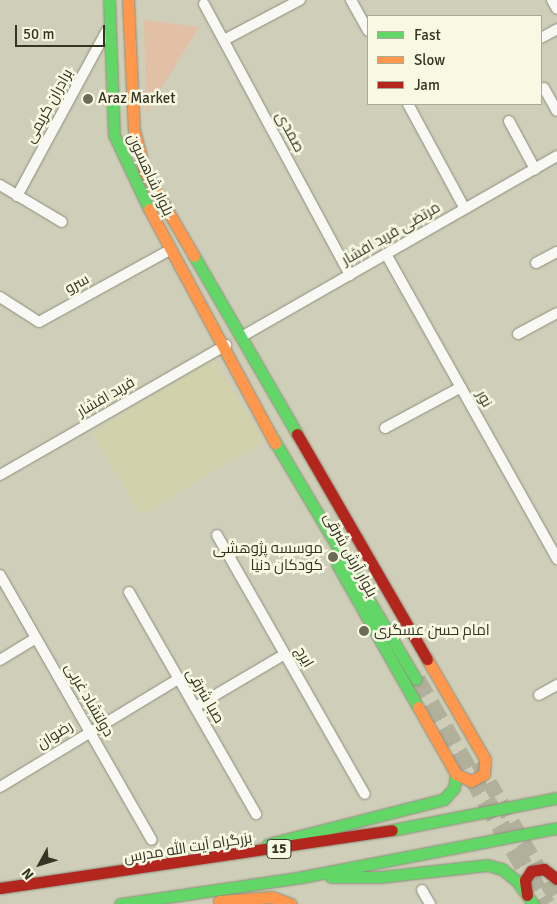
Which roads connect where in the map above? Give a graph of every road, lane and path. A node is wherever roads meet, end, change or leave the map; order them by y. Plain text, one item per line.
1 (109, 0) edge
2 (128, 0) edge
3 (300, 0) edge
4 (351, 0) edge
5 (552, 0) edge
6 (204, 4) dead end
7 (286, 4) edge
8 (557, 9) edge
9 (367, 29) edge
10 (557, 29) edge
11 (107, 30) junction
12 (542, 37) edge
13 (224, 40) junction
14 (110, 71) junction
15 (130, 74) junction
16 (544, 88) dead end
17 (409, 105) edge
18 (557, 111) edge
19 (509, 121) dead end
20 (557, 156) edge
21 (535, 169) junction
22 (0, 185) edge
23 (17, 196) junction
24 (465, 209) junction
25 (62, 222) dead end
26 (170, 250) junction
27 (557, 252) edge
28 (386, 254) junction
29 (536, 263) dead end
30 (350, 275) junction
31 (0, 297) edge
32 (557, 313) edge
33 (518, 334) dead end
34 (241, 337) junction
35 (226, 345) junction
36 (460, 387) junction
37 (385, 428) dead end
38 (271, 435) junction
39 (0, 475) edge
40 (217, 535) dead end
41 (362, 540) junction
42 (557, 559) edge
43 (0, 575) edge
44 (129, 592) dead end
45 (36, 638) junction
46 (286, 654) junction
47 (0, 660) edge
48 (429, 676) tunnel mouth
49 (178, 679) junction
50 (416, 679) tunnel mouth
51 (557, 685) edge
52 (539, 695) dead end
53 (195, 707) junction
54 (90, 732) junction
55 (456, 774) junction
56 (0, 788) edge
57 (365, 794) dead end
58 (557, 798) edge
59 (256, 814) dead end
60 (557, 828) edge
61 (152, 840) dead end
62 (236, 856) junction
63 (557, 865) edge
64 (557, 874) edge
65 (302, 877) junction
66 (557, 879) edge
67 (0, 888) edge
68 (422, 890) dead end
69 (163, 898) junction
70 (530, 900) edge
71 (120, 904) edge
72 (291, 904) edge
73 (430, 904) edge

1 - 11 main road, بلوار شاهسون
2 - 15 main road, بلوار شاهسون
3 - 7 street
4 - 9 street
5 - 8 street
6 - 13 street, صمدی
7 - 13 street
10 - 12 street
11 - 14 main road, بلوار شاهسون
11 - 23 street, برادران کریمی
13 - 30 street, صمدی
14 - 15 main road
14 - 26 main road, بلوار شاهسون
15 - 34 main road, بلوار شاهسون
16 - 18 street
17 - 24 street
19 - 21 street
20 - 21 street, مرتضی فرید افشار
21 - 24 street, مرتضی فرید افشار
22 - 23 street
23 - 25 street
24 - 28 street, مرتضی فرید افشار
26 - 31 street, سرو
26 - 35 main road, بلوار شاهسون
27 - 29 street
28 - 30 street, مرتضی فرید افشار
28 - 36 street, نور
30 - 34 street, مرتضی فرید افشار
32 - 33 street
34 - 41 main road, بلوار آرش شرقی
35 - 38 main road, بلوار آرش شرقی
35 - 39 street, فرید افشار
36 - 37 street
36 - 42 street, نور
38 - 50 main road
38 - 55 main road, بلوار آرش شرقی
40 - 46 street, ایرج
41 - 48 main road, بلوار آرش شرقی
41 - 55 main road, بلوار آرش شرقی
43 - 45 street, دولتشاد غربی
44 - 49 street, صبا شرقی
45 - 47 street
45 - 54 street, دولتشاد غربی
46 - 53 street
46 - 57 street, ایرج
49 - 53 street, صبا شرقی
49 - 54 street, رضوان
51 - 52 street
53 - 59 street, صبا شرقی
54 - 56 street, رضوان
54 - 61 street, دولتشاد غربی
55 - 62 main road
58 - 62 main road, بزرگراه آیت الله مدرس / 15
60 - 65 main road, 15
62 - 67 main road, بزرگراه آیت الله مدرس / 15
63 - 64 main road
65 - 69 main road, 15
65 - 70 main road
66 - 70 main road
68 - 73 street
69 - 71 main road, 15
69 - 72 main road

